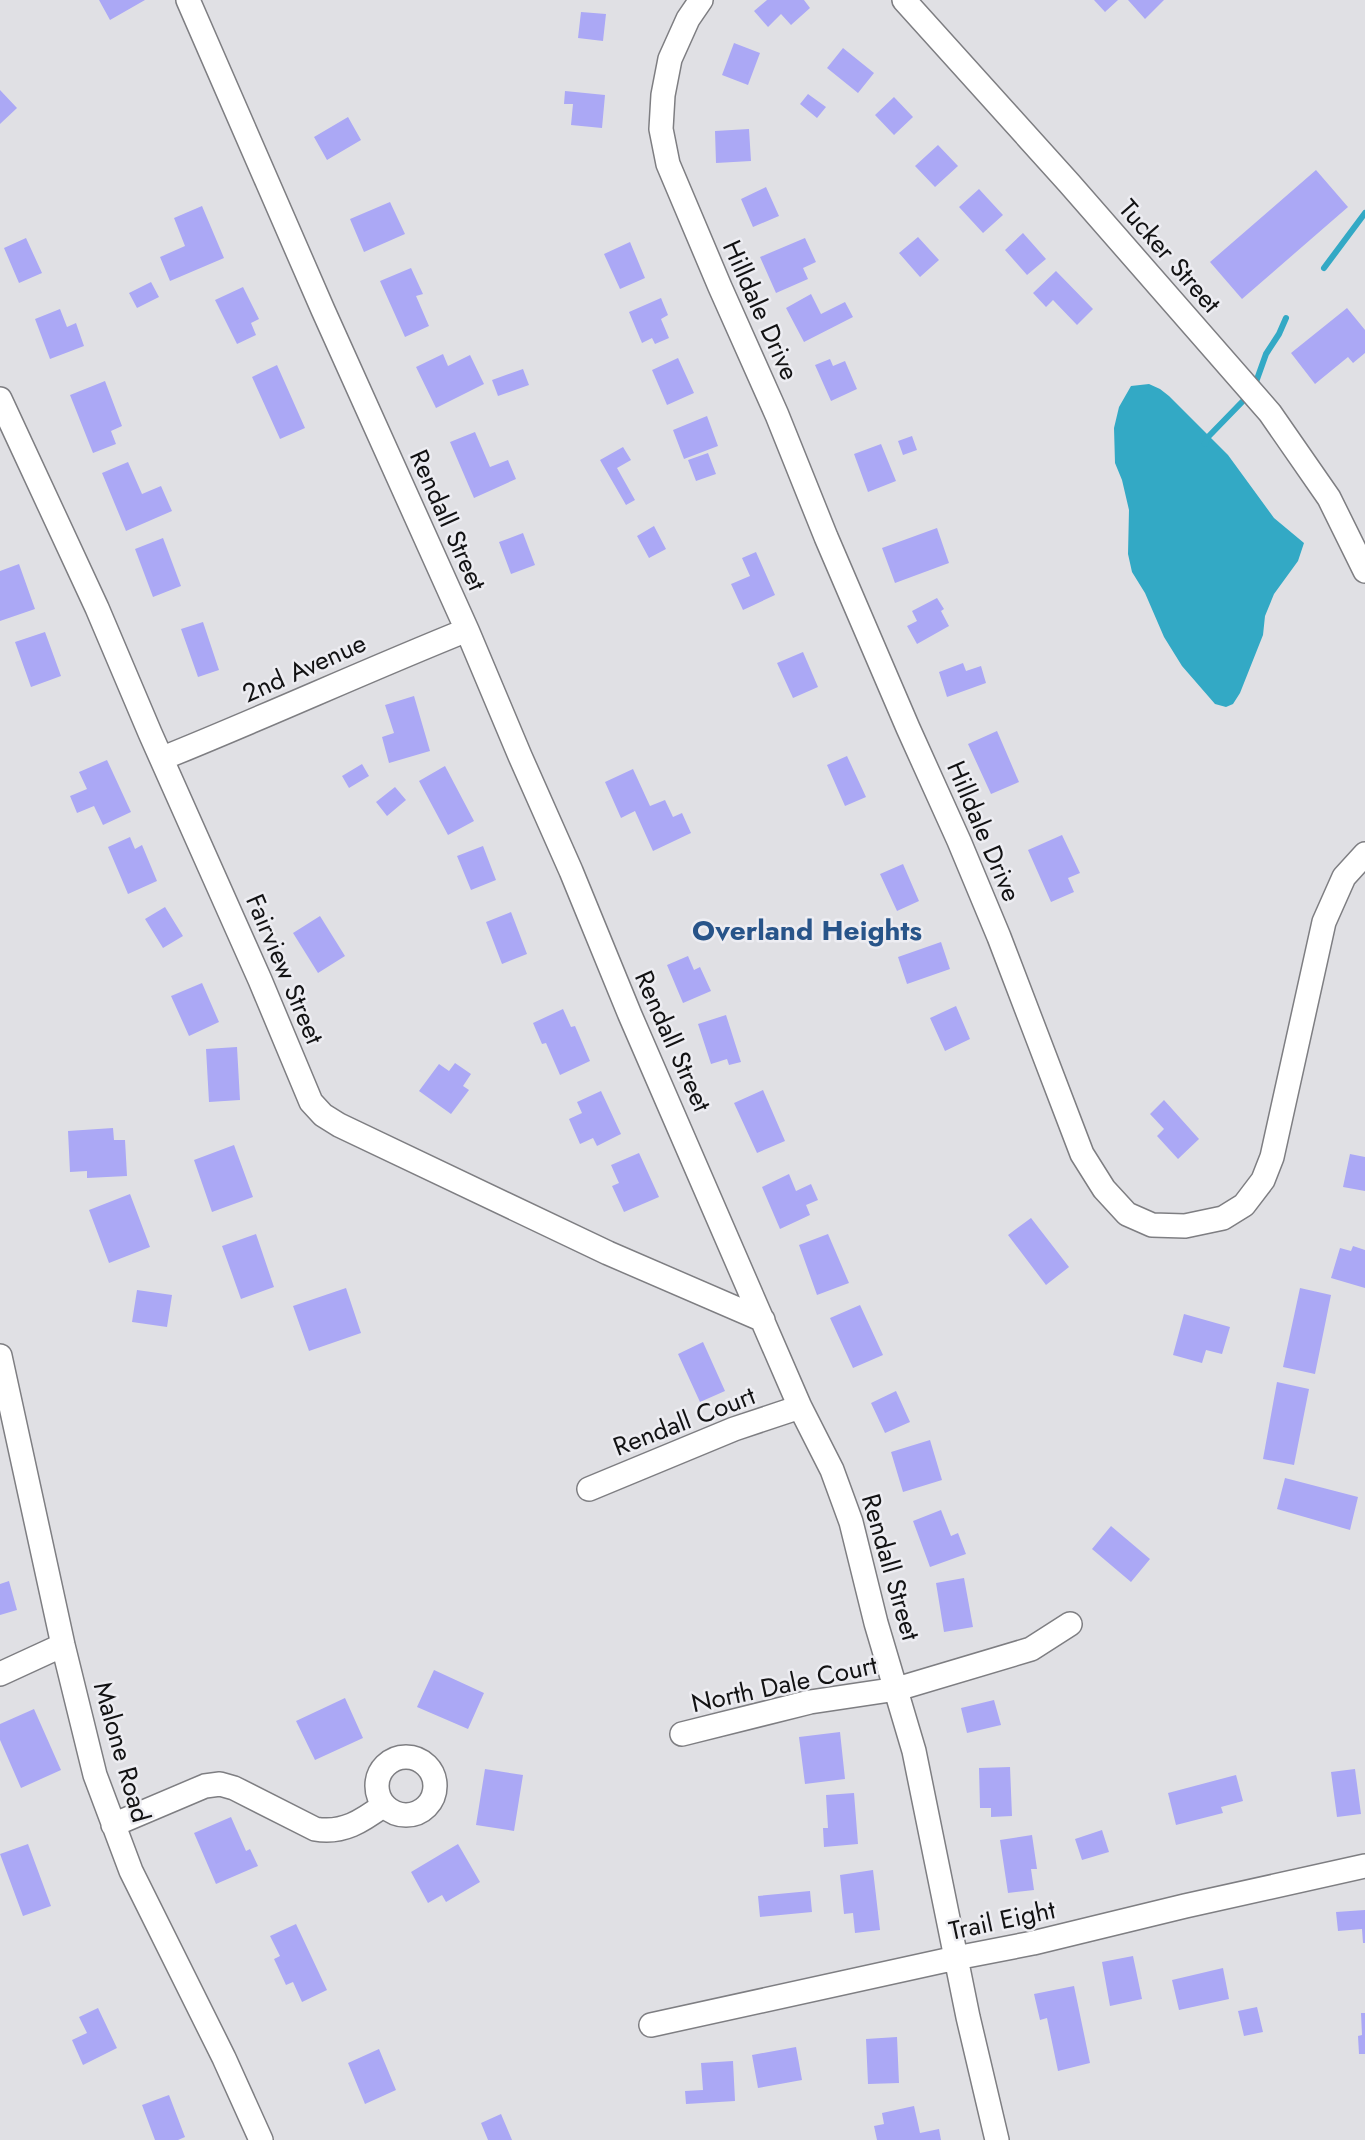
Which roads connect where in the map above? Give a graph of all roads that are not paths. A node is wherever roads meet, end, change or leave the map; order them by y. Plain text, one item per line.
1 (188, 0) edge
2 (701, 0) edge
3 (904, 0) edge
4 (0, 399) edge
5 (1365, 571) edge
6 (467, 630) junction
7 (163, 758) junction
8 (1365, 854) edge
9 (763, 1320) junction
10 (0, 1356) edge
11 (800, 1407) junction
12 (589, 1489) dead end
13 (1070, 1624) dead end
14 (63, 1645) junction
15 (0, 1674) edge
16 (897, 1689) junction
17 (682, 1734) dead end
18 (384, 1805) dead end
19 (113, 1825) junction
20 (1365, 1866) edge
21 (956, 1958) junction
22 (650, 2025) dead end
23 (261, 2140) edge
24 (997, 2140) edge

1 - 6 street, Rendall Street
2 - 8 street, Hilldale Drive
3 - 5 street, Tucker Street
4 - 7 street, Fairview Street
6 - 7 street, 2nd Avenue
6 - 9 street, Rendall Street
7 - 9 street, Fairview Street
9 - 11 street, Rendall Street
10 - 14 street, Malone Road
11 - 12 street, Rendall Court
11 - 16 street, Rendall Street
13 - 16 street, North Dale Court
14 - 15 street
14 - 19 street, Malone Road
16 - 17 street, North Dale Court
16 - 21 street, Rendall Street
18 - 19 street
19 - 23 street, Malone Road
20 - 21 street, Trail Eight
21 - 22 street, Trail Eight
21 - 24 street, Rendall Street

